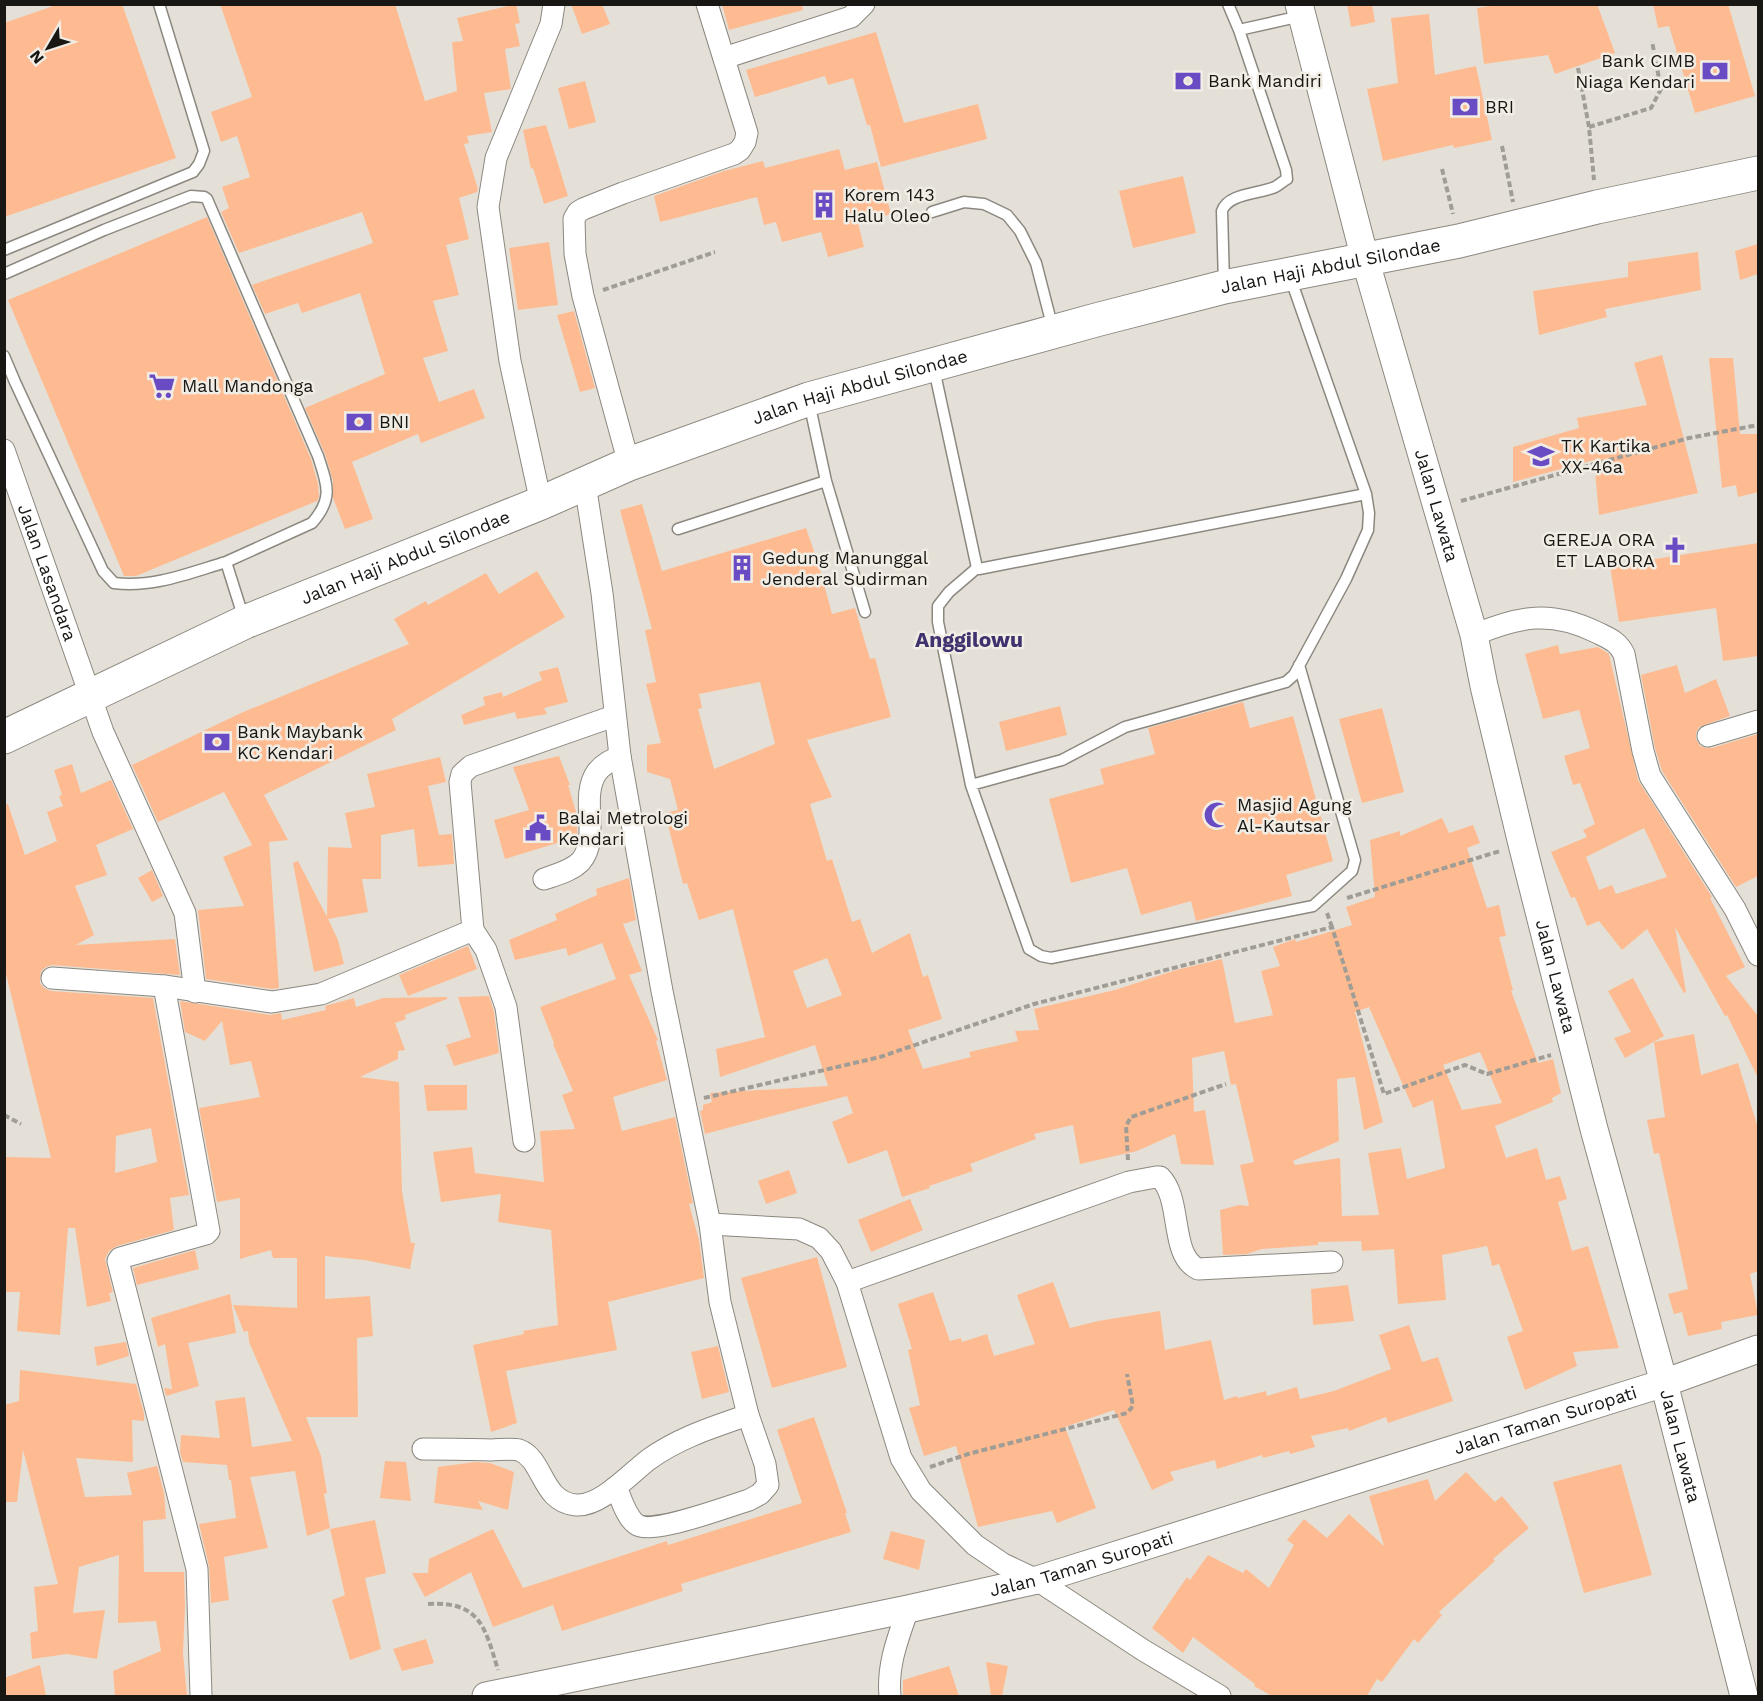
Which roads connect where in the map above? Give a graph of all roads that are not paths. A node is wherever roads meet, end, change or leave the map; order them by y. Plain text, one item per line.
1 (159, 4) edge
2 (554, 4) edge
3 (708, 4) edge
4 (864, 4) edge
5 (1228, 4) edge
6 (1300, 10) edge
7 (1239, 30) junction
8 (723, 58) junction
9 (1758, 172) edge
10 (932, 212) dead end
11 (4, 249) edge
12 (1365, 259) junction
13 (1289, 273) junction
14 (4, 274) edge
15 (1224, 287) junction
16 (1054, 332) junction
17 (4, 356) edge
18 (932, 364) junction
19 (809, 399) junction
20 (4, 450) edge
21 (629, 464) junction
22 (826, 481) junction
23 (585, 484) junction
24 (1366, 494) junction
25 (541, 503) junction
26 (678, 529) dead end
27 (226, 562) junction
28 (976, 568) junction
29 (865, 612) dead end
30 (245, 622) junction
31 (1474, 634) junction
32 (1299, 664) junction
33 (91, 696) junction
34 (614, 716) junction
35 (1758, 721) edge
36 (4, 736) edge
37 (1708, 736) dead end
38 (620, 756) junction
39 (971, 785) junction
40 (544, 879) dead end
41 (472, 930) junction
42 (1758, 956) edge
43 (52, 978) dead end
44 (164, 986) junction
45 (195, 992) junction
46 (524, 1141) dead end
47 (710, 1224) junction
48 (1332, 1262) dead end
49 (847, 1282) junction
50 (1758, 1349) edge
51 (1664, 1383) junction
52 (748, 1415) junction
53 (423, 1449) dead end
54 (616, 1487) junction
55 (1037, 1580) junction
56 (908, 1609) junction
57 (496, 1695) edge
58 (201, 1696) edge
59 (890, 1696) edge
60 (1220, 1696) edge
61 (1744, 1696) edge

1 - 11 lane
2 - 25 street
3 - 8 street
4 - 8 street
5 - 7 lane
6 - 7 lane
6 - 12 street, Jalan Lawata
7 - 15 lane
8 - 21 street
9 - 12 highway, Jalan Haji Abdul Silondae
10 - 16 lane
12 - 13 highway, Jalan Haji Abdul Silondae
12 - 31 street, Jalan Lawata
13 - 15 highway, Jalan Haji Abdul Silondae
13 - 24 lane
14 - 27 lane
15 - 16 highway, Jalan Haji Abdul Silondae
16 - 18 highway, Jalan Haji Abdul Silondae
17 - 27 lane
18 - 19 highway, Jalan Haji Abdul Silondae
18 - 28 lane
19 - 21 highway, Jalan Haji Abdul Silondae
19 - 22 lane
20 - 33 street, Jalan Lasandara
21 - 23 highway, Jalan Haji Abdul Silondae
22 - 26 lane
22 - 29 lane
23 - 25 highway, Jalan Haji Abdul Silondae
23 - 34 street
24 - 28 lane
24 - 32 lane
25 - 30 highway, Jalan Haji Abdul Silondae
27 - 30 lane
28 - 39 lane
30 - 33 highway, Jalan Haji Abdul Silondae
31 - 42 street
31 - 51 street, Jalan Lawata
32 - 39 lane
32 - 39 lane
33 - 36 highway, Jalan Haji Abdul Silondae
33 - 45 street, Jalan Lasandara
34 - 38 street
34 - 41 street
35 - 37 street
38 - 40 street
38 - 47 street
41 - 45 street
41 - 46 street
43 - 44 street
44 - 45 street
44 - 58 street
47 - 49 street
47 - 52 street
48 - 49 street
49 - 55 street
50 - 51 street, Jalan Taman Suropati
51 - 55 street, Jalan Taman Suropati
51 - 61 street, Jalan Lawata
52 - 54 street
52 - 54 street
53 - 54 street
55 - 56 street, Jalan Taman Suropati
55 - 60 street
56 - 57 street, Jalan Taman Suropati
56 - 59 street

